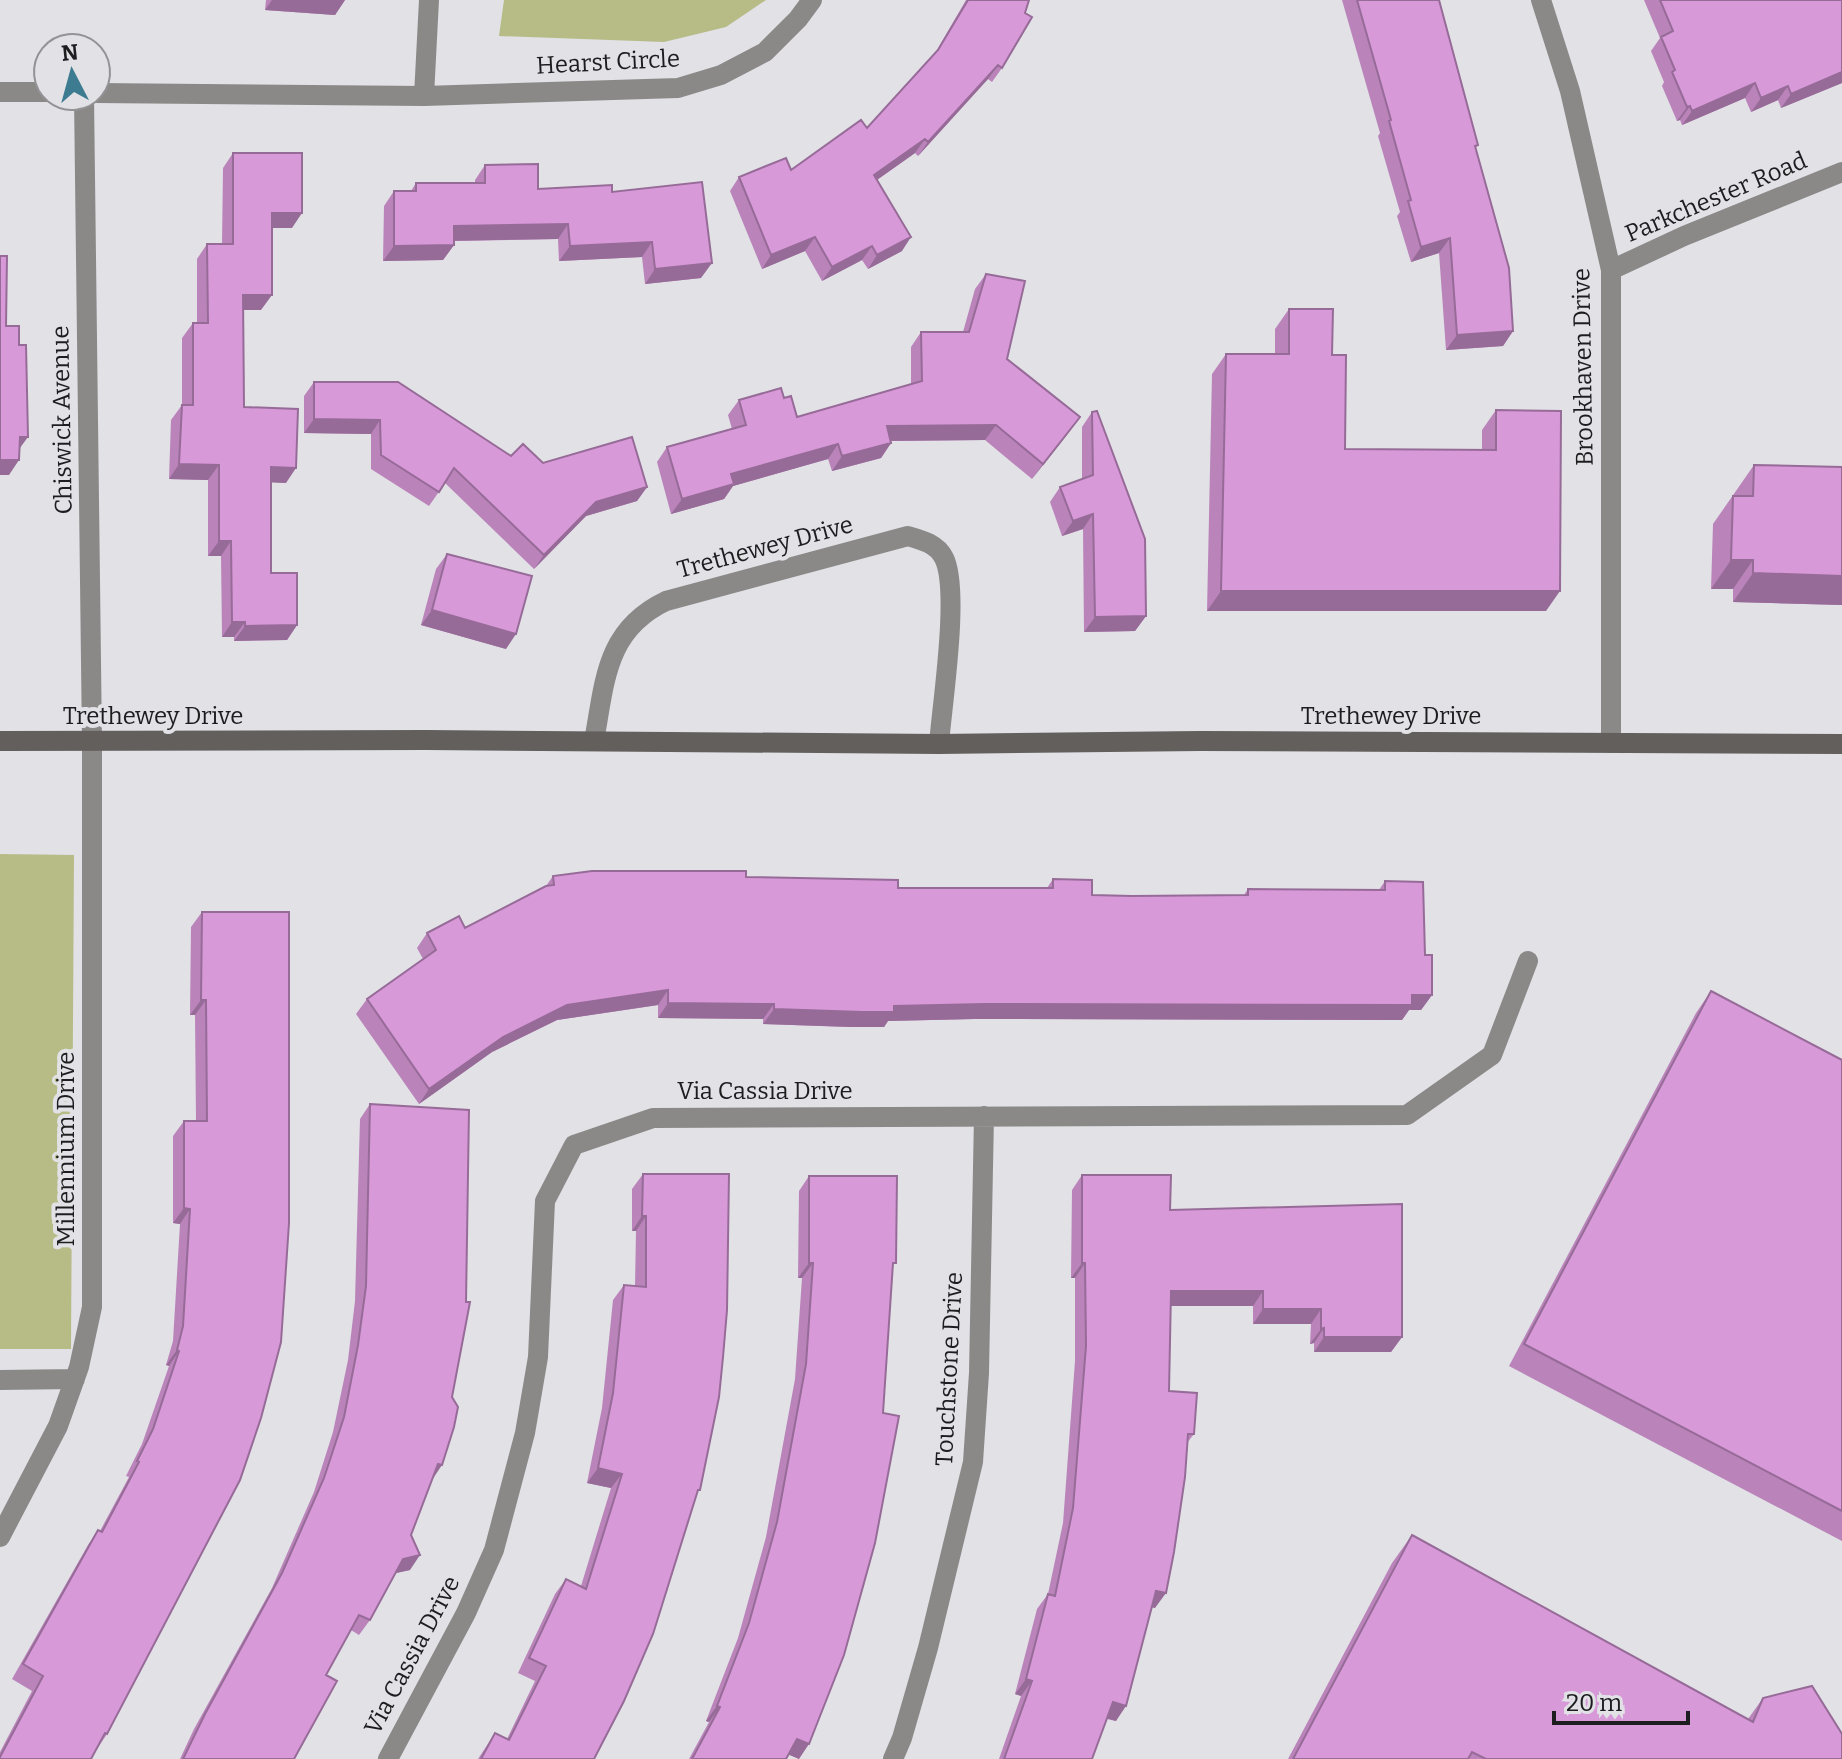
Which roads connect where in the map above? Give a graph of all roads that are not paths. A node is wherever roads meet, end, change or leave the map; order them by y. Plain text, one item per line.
1 (429, 0) edge
2 (812, 0) edge
3 (1541, 0) edge
4 (0, 92) edge
5 (32, 92) edge
6 (112, 93) edge
7 (424, 96) junction
8 (84, 112) edge
9 (1842, 172) edge
10 (1611, 270) junction
11 (0, 741) edge
12 (594, 741) junction
13 (92, 742) junction
14 (1611, 743) junction
15 (939, 744) junction
16 (1842, 744) edge
17 (1528, 961) dead end
18 (984, 1116) junction
19 (75, 1379) junction
20 (0, 1380) edge
21 (0, 1537) edge
22 (388, 1759) edge
23 (893, 1759) edge

1 - 7 street
2 - 7 street, Hearst Circle
3 - 10 street, Brookhaven Drive
4 - 5 street
6 - 7 street, Hearst Circle
8 - 13 street, Chiswick Avenue
9 - 10 street, Parkchester Road
10 - 14 street, Brookhaven Drive
11 - 13 main road, Trethewey Drive
12 - 13 main road, Trethewey Drive
12 - 15 main road, Trethewey Drive
12 - 15 street, Trethewey Drive
13 - 19 street, Millennium Drive
14 - 15 main road, Trethewey Drive
14 - 16 main road, Trethewey Drive
17 - 18 street, Via Cassia Drive
18 - 22 street, Via Cassia Drive
18 - 23 street, Touchstone Drive
19 - 20 street
19 - 21 street, Millennium Drive

